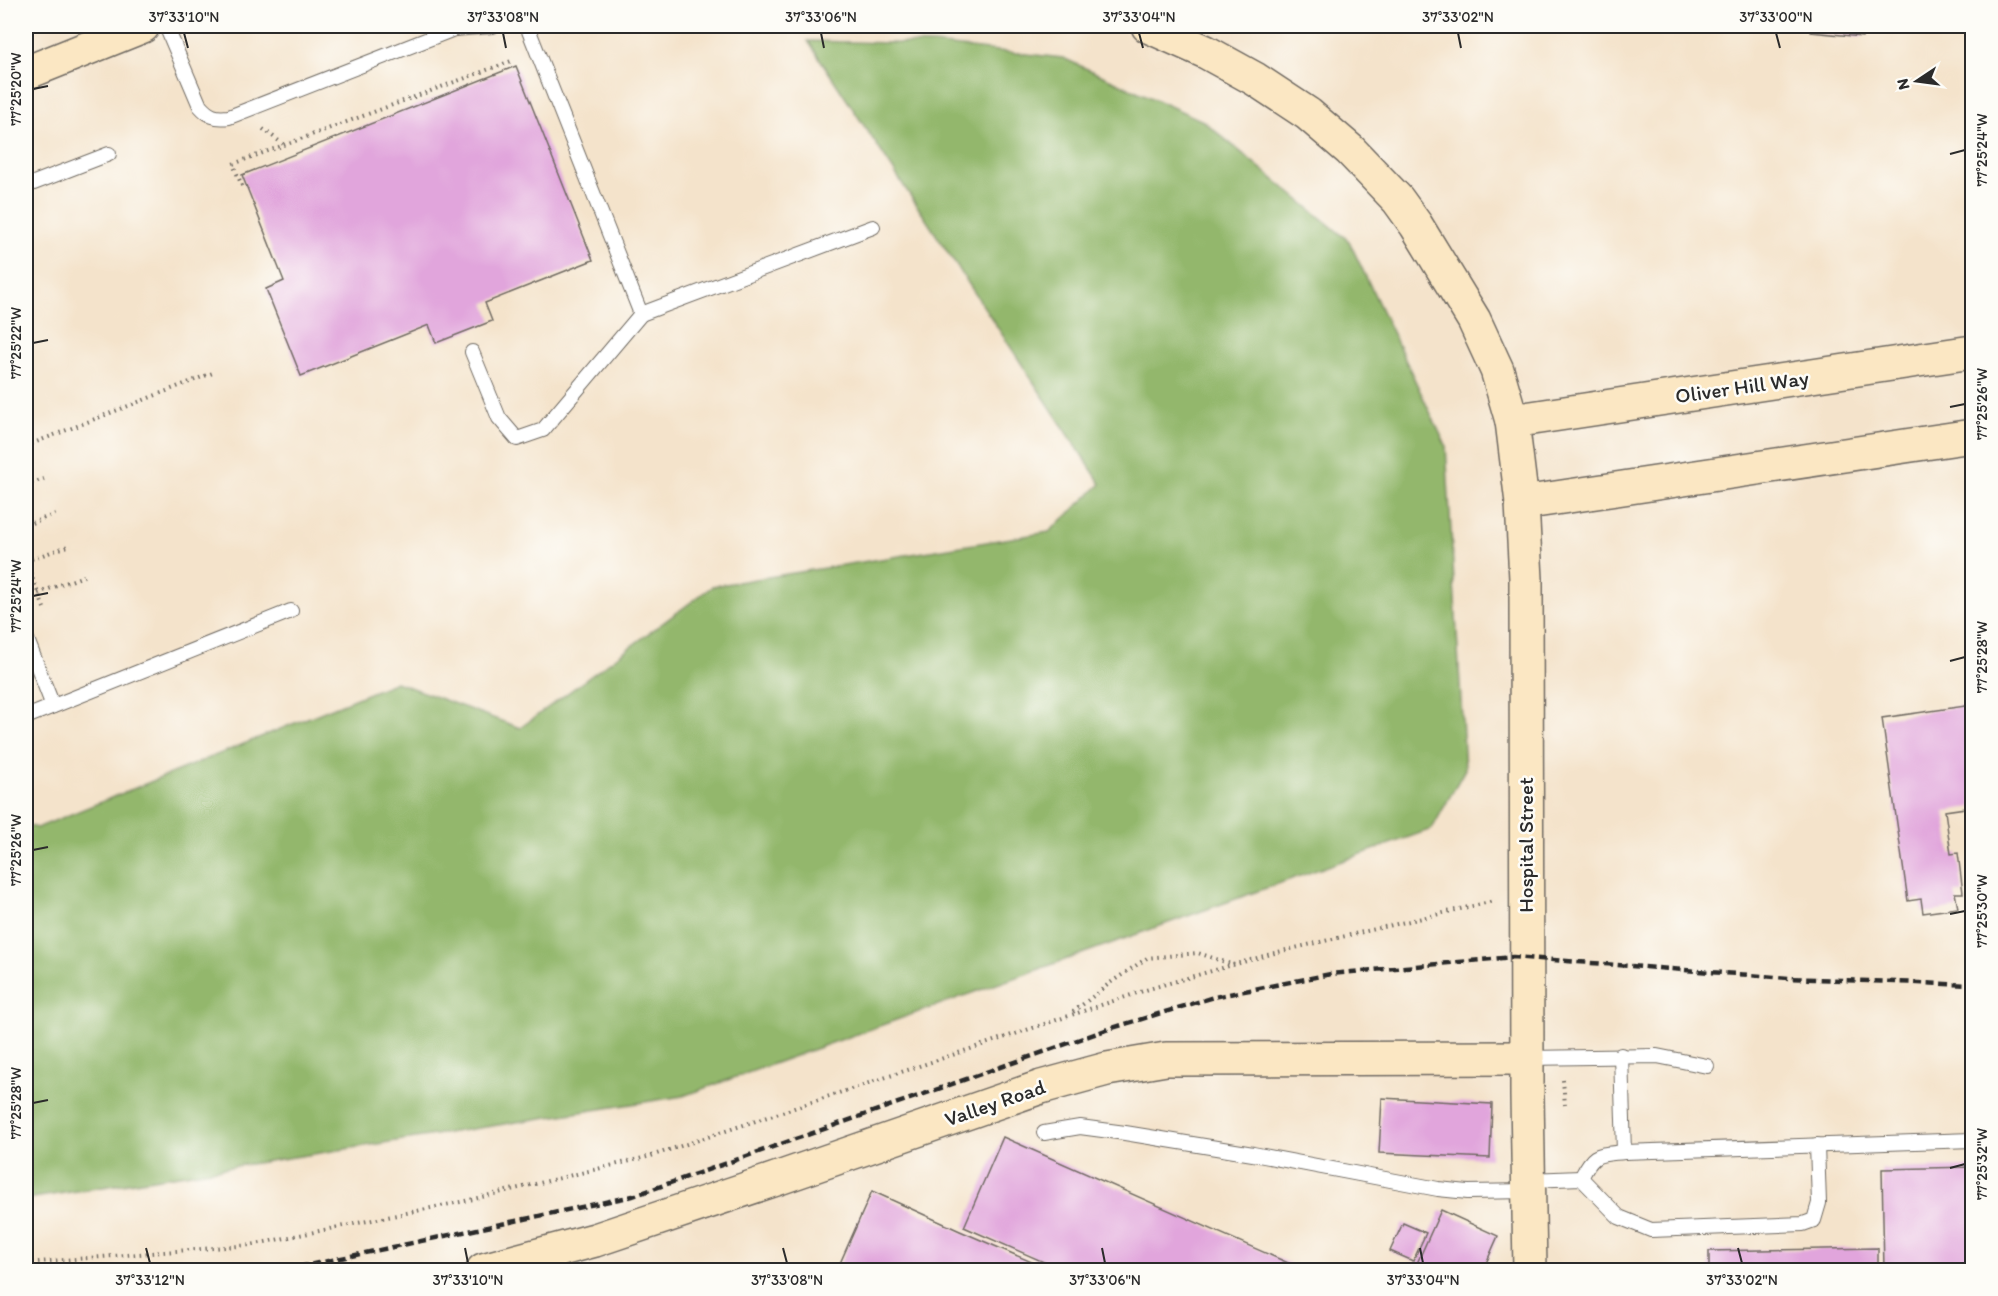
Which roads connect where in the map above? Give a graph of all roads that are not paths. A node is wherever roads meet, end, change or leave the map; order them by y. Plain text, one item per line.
1 (144, 26) edge
2 (493, 26) edge
3 (527, 26) edge
4 (1148, 26) edge
5 (26, 73) edge
6 (110, 154) dead end
7 (26, 186) edge
8 (873, 227) dead end
9 (641, 314) junction
10 (472, 352) dead end
11 (1972, 352) edge
12 (1512, 421) junction
13 (1972, 436) edge
14 (1522, 503) junction
15 (291, 612) dead end
16 (26, 637) edge
17 (53, 706) junction
18 (26, 717) edge
19 (1621, 1055) junction
20 (1527, 1058) junction
21 (1707, 1066) dead end
22 (1044, 1133) dead end
23 (1972, 1140) edge
24 (1817, 1145) junction
25 (1624, 1152) junction
26 (1581, 1178) junction
27 (1529, 1186) junction
28 (483, 1270) edge
29 (1530, 1270) edge

1 - 2 lane
1 - 5 main road
3 - 9 lane
4 - 12 main road, Hospital Street
6 - 7 lane
8 - 9 lane
9 - 10 lane
11 - 12 main road, Oliver Hill Way
12 - 14 main road, Hospital Street
13 - 14 main road
14 - 20 main road, Hospital Street
15 - 17 lane
16 - 17 lane
17 - 18 lane
19 - 20 lane
19 - 21 lane
19 - 25 lane
20 - 27 main road, Hospital Street
20 - 28 main road, Valley Road
22 - 27 lane
23 - 24 lane
24 - 25 lane
24 - 26 lane
25 - 26 lane
26 - 27 lane
27 - 29 main road, Hospital Street

